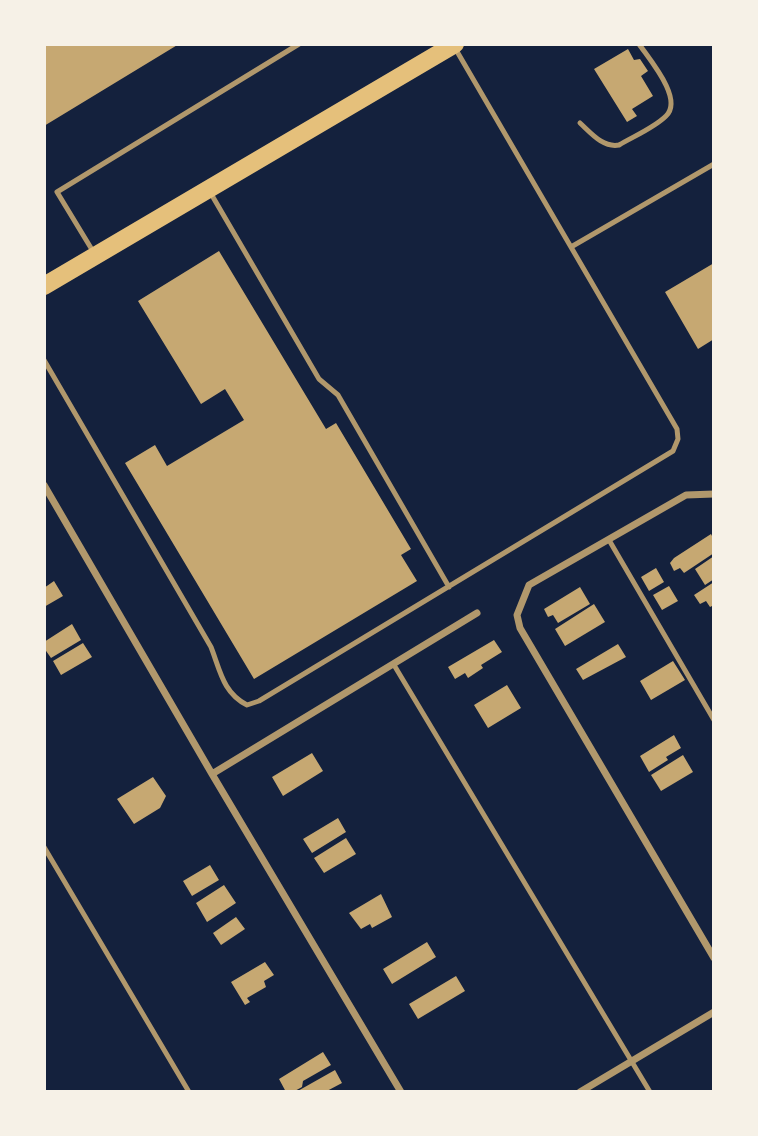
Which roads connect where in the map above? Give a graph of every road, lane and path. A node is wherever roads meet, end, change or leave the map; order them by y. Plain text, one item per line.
1 (299, 44) edge
2 (454, 44) edge
3 (639, 44) edge
4 (580, 123) dead end
5 (714, 164) edge
6 (209, 189) junction
7 (571, 247) junction
8 (95, 256) junction
9 (44, 286) edge
10 (44, 360) edge
11 (44, 485) edge
12 (714, 494) edge
13 (609, 540) junction
14 (449, 587) junction
15 (477, 613) dead end
16 (394, 665) junction
17 (714, 720) edge
18 (212, 774) junction
19 (44, 847) edge
20 (714, 958) edge
21 (714, 1012) edge
22 (632, 1061) junction
23 (188, 1092) edge
24 (401, 1092) edge
25 (579, 1092) edge
26 (650, 1092) edge

1 - 8 lane
2 - 6 main road
2 - 7 lane
3 - 4 lane
5 - 7 lane
6 - 8 main road
6 - 14 lane
7 - 14 lane
8 - 9 main road
10 - 14 lane
11 - 18 street
12 - 13 street
13 - 17 lane
13 - 20 street
15 - 16 street
16 - 18 street
16 - 22 lane
18 - 24 street
19 - 23 lane
21 - 22 street
22 - 25 street
22 - 26 lane

